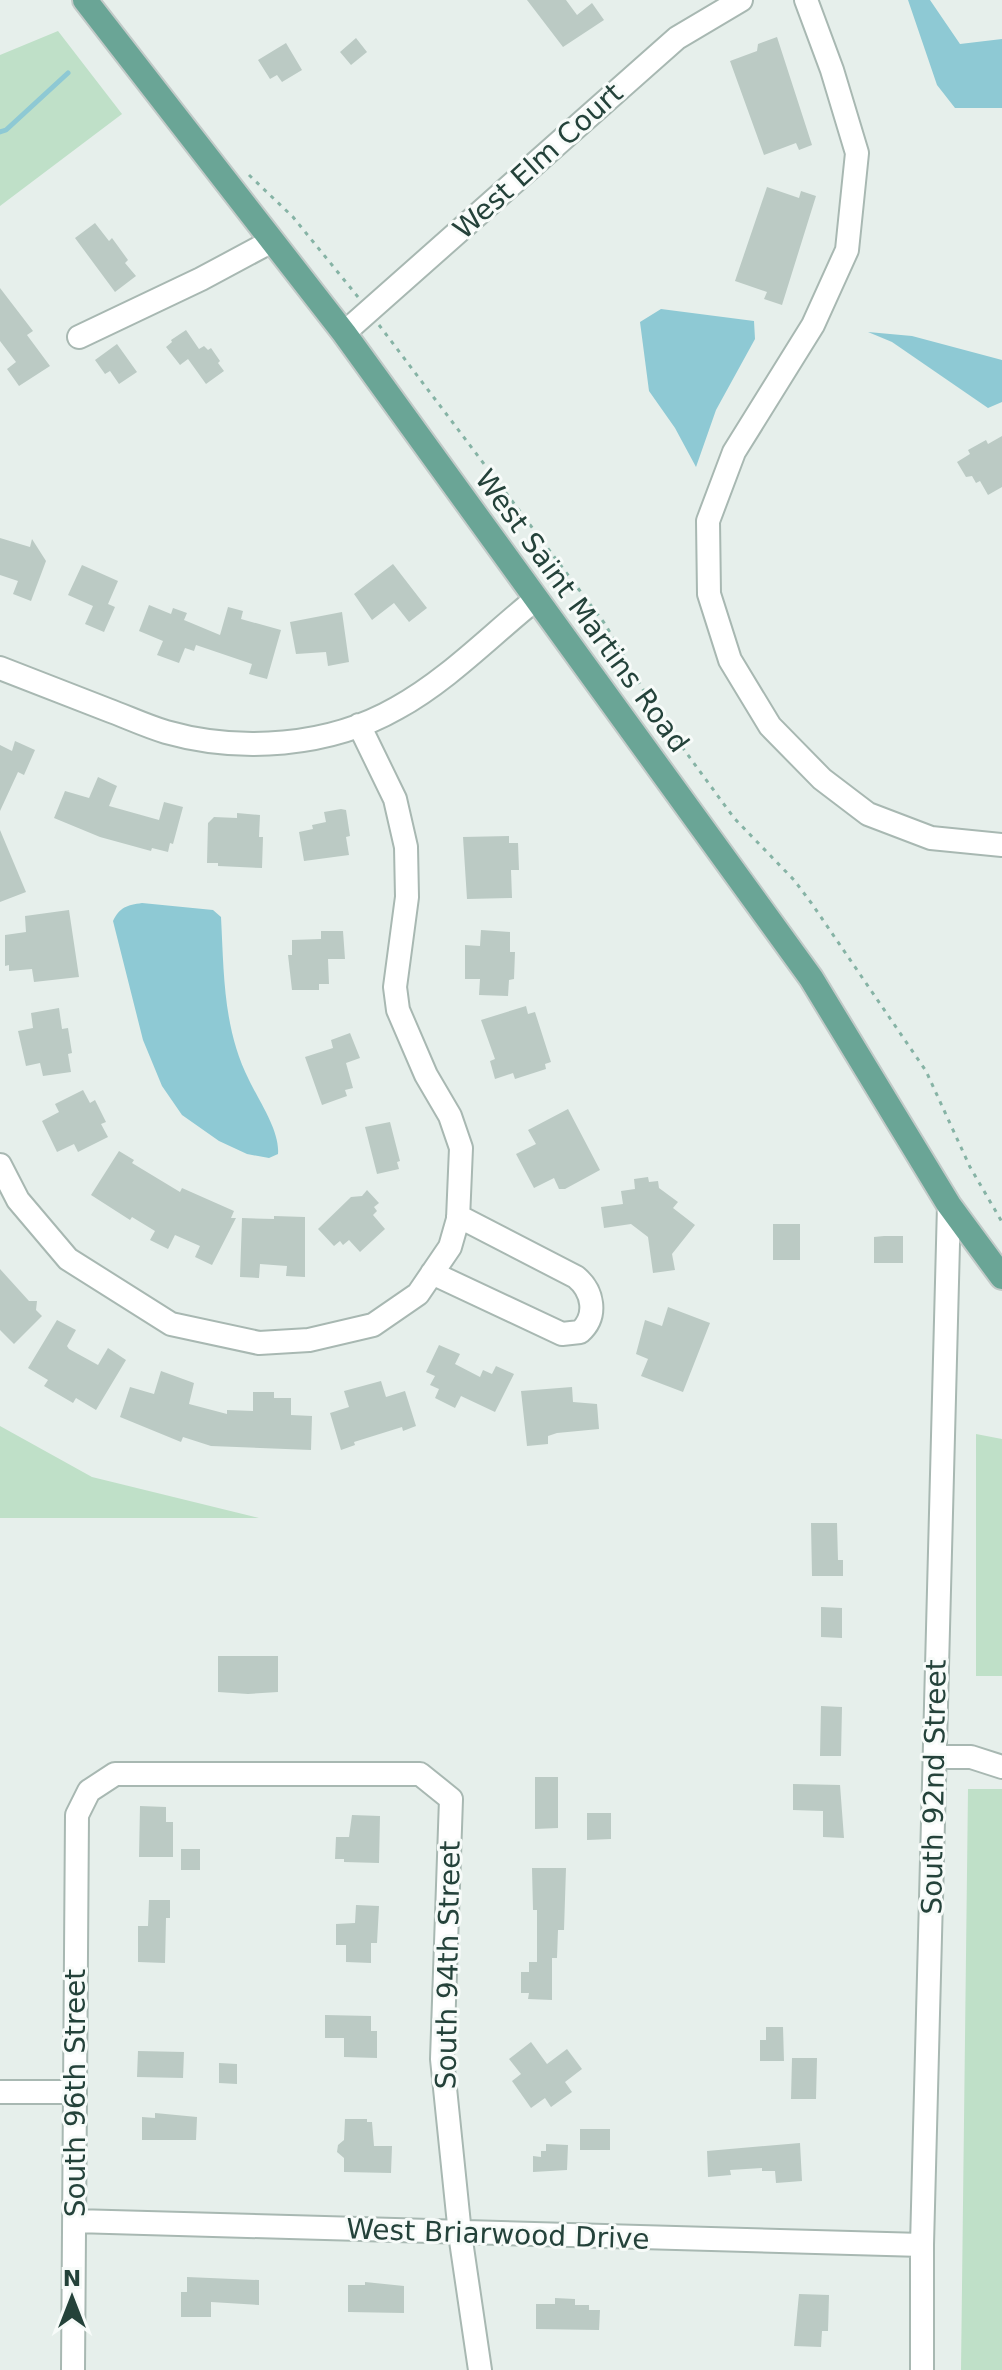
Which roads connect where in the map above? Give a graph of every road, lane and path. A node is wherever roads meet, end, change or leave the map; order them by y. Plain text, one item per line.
1 (85, 0) edge
2 (741, 0) edge
3 (806, 0) edge
4 (246, 172) dead end
5 (272, 241) junction
6 (368, 311) junction
7 (344, 333) junction
8 (79, 337) dead end
9 (536, 599) junction
10 (0, 668) edge
11 (359, 725) junction
12 (1002, 845) edge
13 (0, 1165) edge
14 (949, 1205) junction
15 (458, 1216) junction
16 (1002, 1222) edge
17 (432, 1273) junction
18 (1002, 1277) edge
19 (935, 1757) junction
20 (1002, 1767) edge
21 (77, 1815) joint
22 (0, 2092) edge
23 (75, 2092) junction
24 (75, 2221) junction
25 (460, 2234) junction
26 (922, 2245) junction
27 (73, 2370) edge
28 (480, 2370) edge
29 (922, 2370) edge

1 - 5 main road, West Saint Martins Road
2 - 6 street, West Elm Court
3 - 12 street
4 - 6 path
5 - 7 main road, West Saint Martins Road
5 - 8 street
6 - 7 street, West Elm Court
6 - 16 path
7 - 9 main road, West Saint Martins Road
9 - 11 street
9 - 14 main road, West Saint Martins Road
10 - 11 street
11 - 15 street
13 - 17 street
14 - 18 main road, West Saint Martins Road
14 - 19 street, South 92nd Street
15 - 17 street
15 - 17 street
19 - 20 street
19 - 26 street, South 92nd Street
21 - 23 street, South 96th Street
21 - 25 street, South 94th Street
22 - 23 street
23 - 24 street, South 96th Street
24 - 25 street, West Briarwood Drive
24 - 27 street, South 96th Street
25 - 26 street, West Briarwood Drive
25 - 28 street, South 94th Street
26 - 29 street, South 92nd Street

